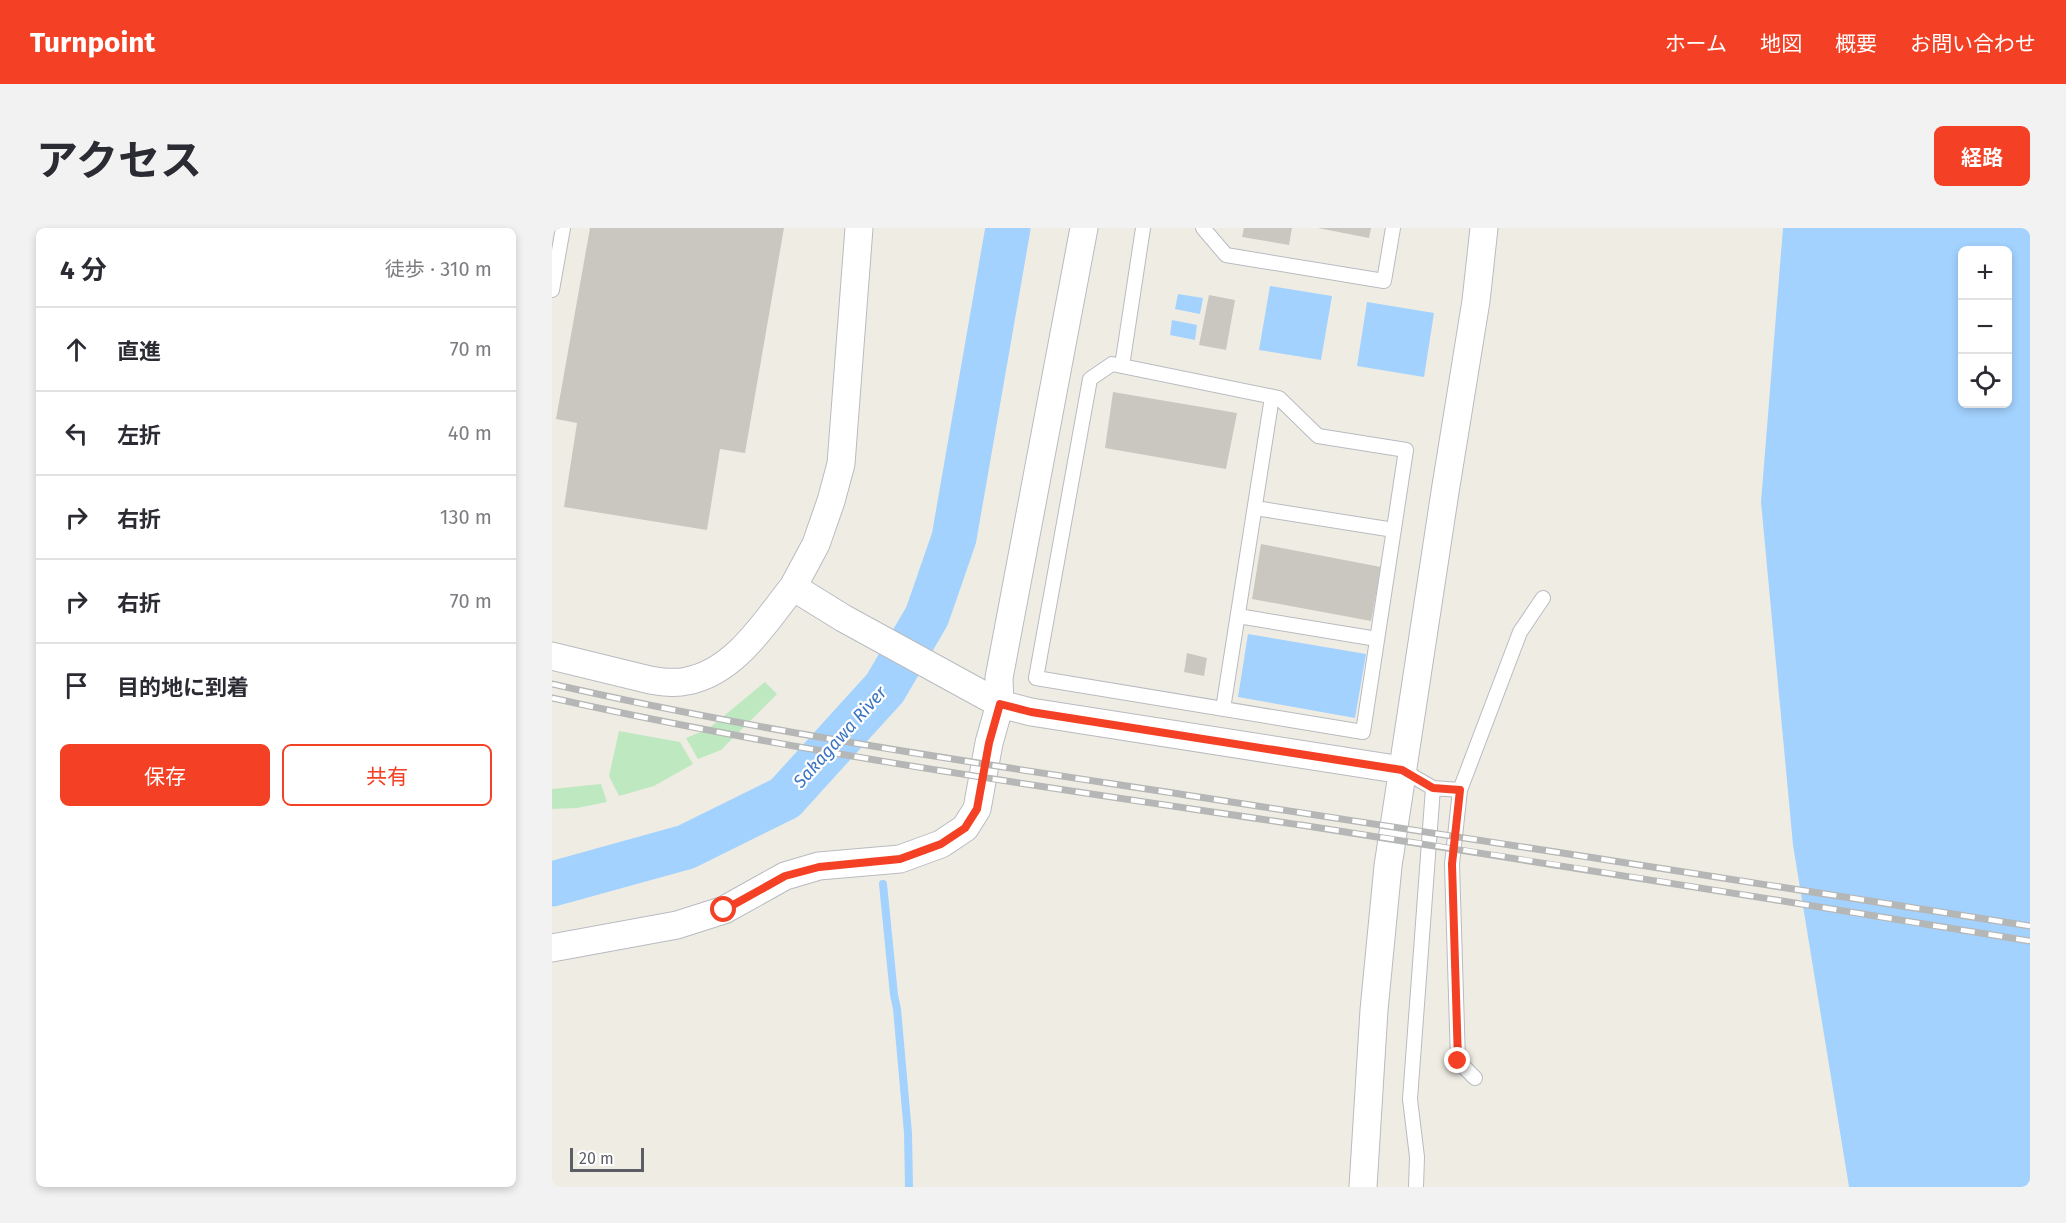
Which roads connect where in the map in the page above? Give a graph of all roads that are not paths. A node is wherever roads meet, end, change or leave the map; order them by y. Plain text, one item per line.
1 (563, 228) edge
2 (859, 228) edge
3 (1084, 228) edge
4 (1143, 228) edge
5 (1203, 228) edge
6 (1393, 228) edge
7 (1484, 228) edge
8 (552, 290) edge
9 (1122, 366) junction
10 (1272, 397) junction
11 (1255, 508) junction
12 (1394, 530) junction
13 (793, 587) junction
14 (1543, 598) dead end
15 (1238, 616) junction
16 (1377, 639) junction
17 (552, 656) edge
18 (1000, 704) junction
19 (1223, 709) junction
20 (1402, 770) junction
21 (1433, 788) junction
22 (1460, 790) junction
23 (552, 948) edge
24 (1475, 1078) dead end
25 (1363, 1187) edge
26 (1416, 1187) edge

1 - 8 lane
2 - 13 street
3 - 18 street
4 - 9 lane
5 - 6 lane
7 - 20 street
9 - 10 lane
9 - 19 lane
10 - 11 lane
10 - 12 lane
11 - 12 lane
11 - 15 lane
12 - 16 lane
13 - 17 street
13 - 18 street
14 - 22 lane
15 - 16 lane
15 - 19 lane
16 - 19 lane
18 - 20 street
18 - 23 street
20 - 21 lane
20 - 25 street
21 - 22 lane
21 - 26 lane
22 - 24 lane

